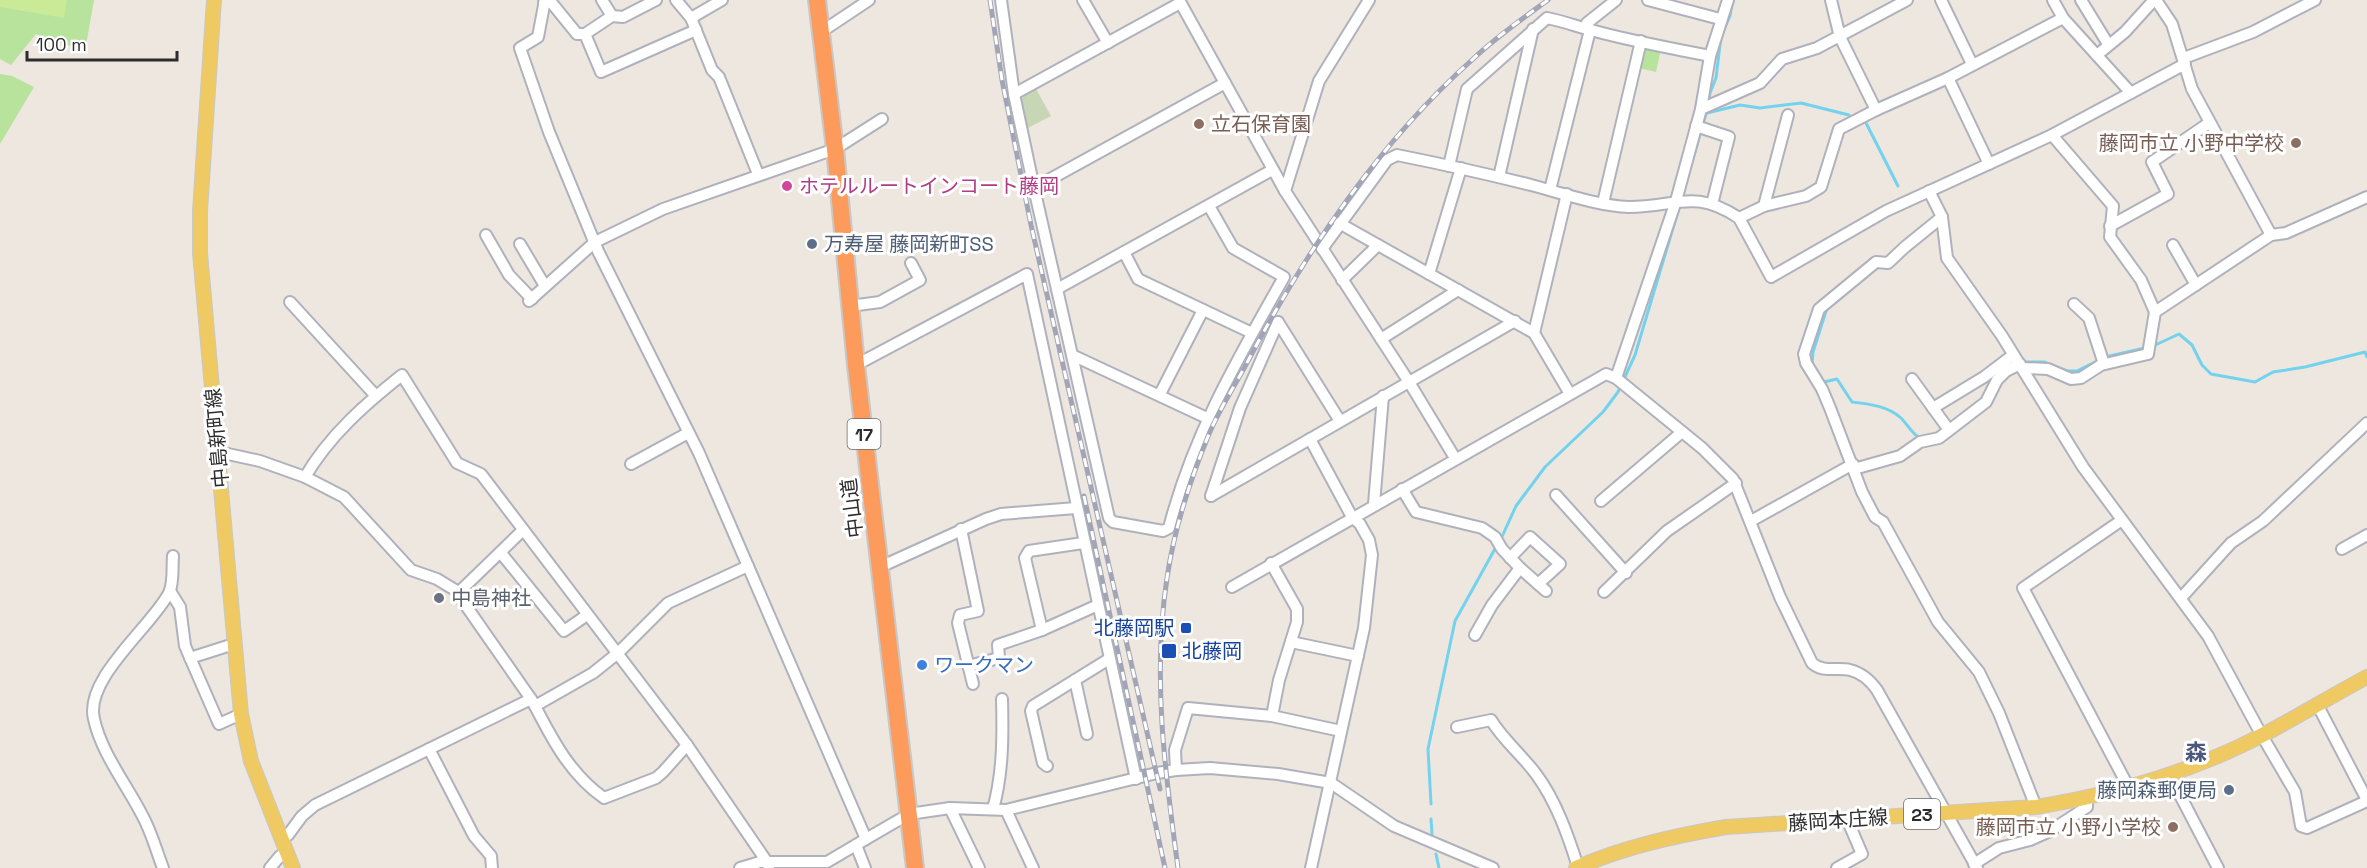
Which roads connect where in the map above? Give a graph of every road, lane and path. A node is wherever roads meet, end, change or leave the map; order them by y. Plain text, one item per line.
1 (214, 0) edge
2 (602, 0) edge
3 (656, 0) edge
4 (676, 0) edge
5 (722, 0) edge
6 (817, 0) edge
7 (869, 0) edge
8 (1001, 0) edge
9 (1083, 0) edge
10 (1369, 0) edge
11 (1616, 0) edge
12 (1648, 0) edge
13 (1730, 0) edge
14 (1737, 0) edge
15 (1831, 0) edge
16 (1907, 0) edge
17 (1941, 0) edge
18 (2052, 0) edge
19 (2081, 0) edge
20 (2155, 0) edge
21 (2315, 0) edge
22 (545, 2) edge
23 (1180, 2) edge
24 (612, 16) junction
25 (690, 18) junction
26 (2063, 18) junction
27 (1720, 19) junction
28 (1533, 29) junction
29 (696, 30) junction
30 (1590, 30) junction
31 (820, 32) junction
32 (585, 34) junction
33 (1840, 37) junction
34 (1641, 41) junction
35 (1108, 43) junction
36 (2108, 44) junction
37 (2097, 55) junction
38 (1710, 56) junction
39 (2185, 61) junction
40 (1972, 64) junction
41 (1948, 78) junction
42 (1225, 83) junction
43 (2131, 93) junction
44 (1014, 94) junction
45 (1701, 109) junction
46 (1876, 110) junction
47 (1788, 115) dead end
48 (882, 119) dead end
49 (2209, 123) junction
50 (1696, 126) junction
51 (2052, 135) junction
52 (835, 149) junction
53 (1989, 164) junction
54 (1449, 166) junction
55 (1461, 168) junction
56 (1272, 170) junction
57 (758, 174) junction
58 (1499, 177) junction
59 (1034, 188) junction
60 (1550, 190) junction
61 (1285, 191) junction
62 (1929, 191) junction
63 (1567, 194) junction
64 (2367, 197) edge
65 (1676, 201) junction
66 (1603, 203) junction
67 (1712, 204) junction
68 (1209, 206) junction
69 (1764, 206) junction
70 (1942, 217) junction
71 (1739, 218) junction
72 (1339, 223) junction
73 (2110, 226) junction
74 (486, 235) dead end
75 (2271, 235) junction
76 (595, 242) junction
77 (520, 244) dead end
78 (1378, 245) junction
79 (2173, 245) dead end
80 (1322, 249) junction
81 (1124, 252) junction
82 (911, 263) dead end
83 (1430, 274) junction
84 (1342, 280) junction
85 (2196, 285) junction
86 (545, 286) junction
87 (1057, 289) junction
88 (1458, 290) junction
89 (290, 302) dead end
90 (2074, 304) dead end
91 (850, 306) junction
92 (1203, 310) junction
93 (2155, 312) junction
94 (1515, 321) junction
95 (1252, 333) junction
96 (1534, 333) junction
97 (1381, 339) junction
98 (1072, 355) junction
99 (2019, 362) junction
100 (2104, 364) junction
101 (856, 365) junction
102 (1616, 378) junction
103 (1912, 379) dead end
104 (1409, 382) junction
105 (1160, 394) junction
106 (1570, 394) junction
107 (376, 396) junction
108 (1383, 396) junction
109 (1933, 408) junction
110 (1208, 418) junction
111 (1341, 422) junction
112 (2367, 423) edge
113 (1949, 430) junction
114 (1682, 432) junction
115 (688, 433) junction
116 (1310, 439) junction
117 (219, 452) junction
118 (1455, 459) junction
119 (631, 464) dead end
120 (1854, 467) junction
121 (305, 477) junction
122 (1736, 483) junction
123 (1402, 489) junction
124 (1556, 495) dead end
125 (1601, 501) dead end
126 (1374, 504) junction
127 (1076, 508) junction
128 (1352, 517) junction
129 (2122, 520) junction
130 (1751, 521) junction
131 (961, 529) junction
132 (522, 531) junction
133 (2367, 535) edge
134 (1083, 543) junction
135 (2342, 549) dead end
136 (501, 553) junction
137 (173, 556) dead end
138 (1510, 558) junction
139 (1271, 563) junction
140 (748, 566) junction
141 (880, 567) junction
142 (1520, 568) junction
143 (1626, 573) junction
144 (1232, 586) dead end
145 (170, 591) junction
146 (1604, 592) dead end
147 (457, 594) junction
148 (2181, 598) junction
149 (1098, 605) junction
150 (587, 615) junction
151 (1042, 630) junction
152 (1475, 635) dead end
153 (1291, 642) junction
154 (234, 644) junction
155 (618, 653) junction
156 (1358, 656) junction
157 (190, 658) junction
158 (1109, 659) junction
159 (968, 666) junction
160 (2367, 677) edge
161 (1074, 680) junction
162 (973, 684) dead end
163 (1002, 699) dead end
164 (533, 703) junction
165 (2317, 704) junction
166 (241, 714) junction
167 (1272, 716) junction
168 (1457, 727) dead end
169 (1341, 731) junction
170 (1087, 734) dead end
171 (2261, 734) junction
172 (687, 745) junction
173 (429, 748) junction
174 (1047, 766) dead end
175 (1176, 770) junction
176 (2169, 774) junction
177 (1136, 778) junction
178 (1331, 783) junction
179 (2129, 788) junction
180 (2087, 798) junction
181 (2367, 801) edge
182 (2036, 807) junction
183 (950, 808) junction
184 (993, 809) junction
185 (1006, 810) junction
186 (1944, 813) junction
187 (909, 814) junction
188 (1847, 819) junction
189 (861, 842) junction
190 (284, 845) junction
191 (768, 865) edge
192 (1976, 866) edge
193 (1582, 867) edge
194 (163, 868) edge
195 (270, 868) edge
196 (293, 868) edge
197 (492, 868) edge
198 (740, 868) edge
199 (865, 868) edge
200 (915, 868) edge
201 (979, 868) edge
202 (1033, 868) edge
203 (1311, 868) edge
204 (1493, 868) edge
205 (1837, 868) edge
206 (2218, 868) edge

1 - 117 main road, 中島新町線
2 - 24 street
3 - 24 street
4 - 25 street
5 - 25 street
6 - 31 highway, 中山道 / 17
7 - 31 street
8 - 44 street
9 - 35 street
10 - 61 street
11 - 30 street
12 - 27 street
13 - 14 street
13 - 27 street
15 - 33 street
16 - 33 street
17 - 40 street
18 - 26 street
19 - 36 street
20 - 36 street
20 - 39 street
21 - 39 street
22 - 32 street
22 - 76 street
23 - 35 street
23 - 42 street
24 - 32 street
25 - 29 street
26 - 37 street
26 - 40 street
27 - 38 street
28 - 30 street
28 - 54 street
28 - 58 street
29 - 32 street
29 - 57 street
30 - 34 street
30 - 60 street
31 - 52 highway, 中山道 / 17
33 - 45 street
33 - 46 street
34 - 38 street
34 - 66 street
35 - 44 street
36 - 37 street
37 - 43 street
38 - 45 street
39 - 43 street
39 - 49 street
40 - 41 street
41 - 46 street
41 - 53 street
42 - 56 street
42 - 59 street
43 - 51 street
44 - 59 street
45 - 50 street
46 - 69 street
47 - 69 street
48 - 52 street
49 - 73 street
49 - 75 street
50 - 65 street
50 - 67 street
51 - 53 street
51 - 73 street
52 - 57 street
52 - 91 highway, 中山道 / 17
53 - 62 street
54 - 55 street
54 - 72 street
55 - 58 street
55 - 83 street
56 - 61 street
56 - 68 street
57 - 76 street
58 - 60 street
59 - 87 street
60 - 63 street
61 - 80 street
62 - 70 street
62 - 71 street
63 - 66 street
63 - 96 street
64 - 75 street
65 - 66 street
65 - 67 street
65 - 102 street
67 - 71 street
68 - 81 street
68 - 95 street
69 - 71 street
70 - 99 street
70 - 120 street
72 - 78 street
72 - 80 street
73 - 93 street
74 - 86 street
75 - 85 street
76 - 86 street
76 - 115 street
77 - 86 street
78 - 83 street
78 - 84 street
79 - 85 street
80 - 84 street
81 - 87 street
81 - 92 street
82 - 91 street
83 - 88 street
84 - 97 street
85 - 93 street
87 - 98 street
88 - 94 street
88 - 97 street
89 - 107 street
90 - 100 street
91 - 101 highway, 中山道 / 17
92 - 95 street
92 - 105 street
93 - 100 street
94 - 96 street
94 - 104 street
95 - 110 street
96 - 106 street
97 - 104 street
98 - 105 street
98 - 110 street
99 - 100 street
99 - 109 street
99 - 113 street
99 - 129 street
101 - 127 street
101 - 141 highway, 中山道 / 17
102 - 106 street
102 - 114 street
103 - 109 street
104 - 108 street
104 - 118 street
105 - 110 street
106 - 118 street
107 - 121 street
107 - 132 street
108 - 111 street
108 - 126 street
109 - 113 street
111 - 116 street
111 - 116 street
112 - 148 street
113 - 120 street
114 - 122 street
114 - 125 street
115 - 119 street
115 - 140 street
116 - 128 street
117 - 121 street
117 - 154 main road, 中島新町線
118 - 123 street
120 - 130 street
120 - 182 street
121 - 147 street
122 - 130 street
122 - 143 street
123 - 126 street
123 - 138 street
124 - 143 street
126 - 128 street
127 - 131 street
127 - 134 street
128 - 139 street
128 - 156 street
129 - 148 street
129 - 179 street
130 - 186 street
131 - 141 street
131 - 159 street
132 - 136 street
132 - 150 street
133 - 135 street
134 - 149 street
134 - 151 street
136 - 147 street
136 - 150 street
137 - 145 street
138 - 142 street
138 - 142 street
139 - 144 street
139 - 153 street
140 - 155 street
140 - 189 street
141 - 187 highway, 中山道 / 17
142 - 152 street
143 - 146 street
145 - 157 street
145 - 194 street
147 - 164 street
148 - 171 street
149 - 151 street
149 - 158 street
150 - 155 street
151 - 159 street
153 - 156 street
153 - 167 street
154 - 157 street
154 - 166 main road, 中島新町線
155 - 164 street
155 - 172 street
156 - 169 street
157 - 166 street
158 - 161 street
158 - 177 street
159 - 162 street
160 - 165 main road, 藤岡本庄線 / 23
161 - 170 street
161 - 174 street
163 - 184 street
164 - 172 street
164 - 173 street
165 - 171 main road, 藤岡本庄線 / 23
165 - 181 street
166 - 190 main road, 中島新町線
167 - 169 street
167 - 175 street
168 - 193 street
169 - 178 street
171 - 176 main road, 藤岡本庄線 / 23
171 - 181 street
172 - 191 street
173 - 190 street
173 - 197 street
175 - 177 street
175 - 178 street
176 - 179 main road, 藤岡本庄線 / 23
176 - 206 street
177 - 185 street
178 - 203 street
178 - 204 street
179 - 180 main road, 藤岡本庄線 / 23
180 - 182 main road, 藤岡本庄線 / 23
180 - 192 street
182 - 186 main road, 藤岡本庄線 / 23
183 - 184 street
183 - 187 street
183 - 201 street
184 - 185 street
185 - 202 street
186 - 188 main road, 藤岡本庄線 / 23
186 - 192 street
187 - 189 street
187 - 200 highway, 中山道 / 17
188 - 193 main road, 藤岡本庄線 / 23
188 - 205 street
189 - 191 street
189 - 199 street
190 - 195 street
190 - 196 main road, 中島新町線
191 - 198 street

